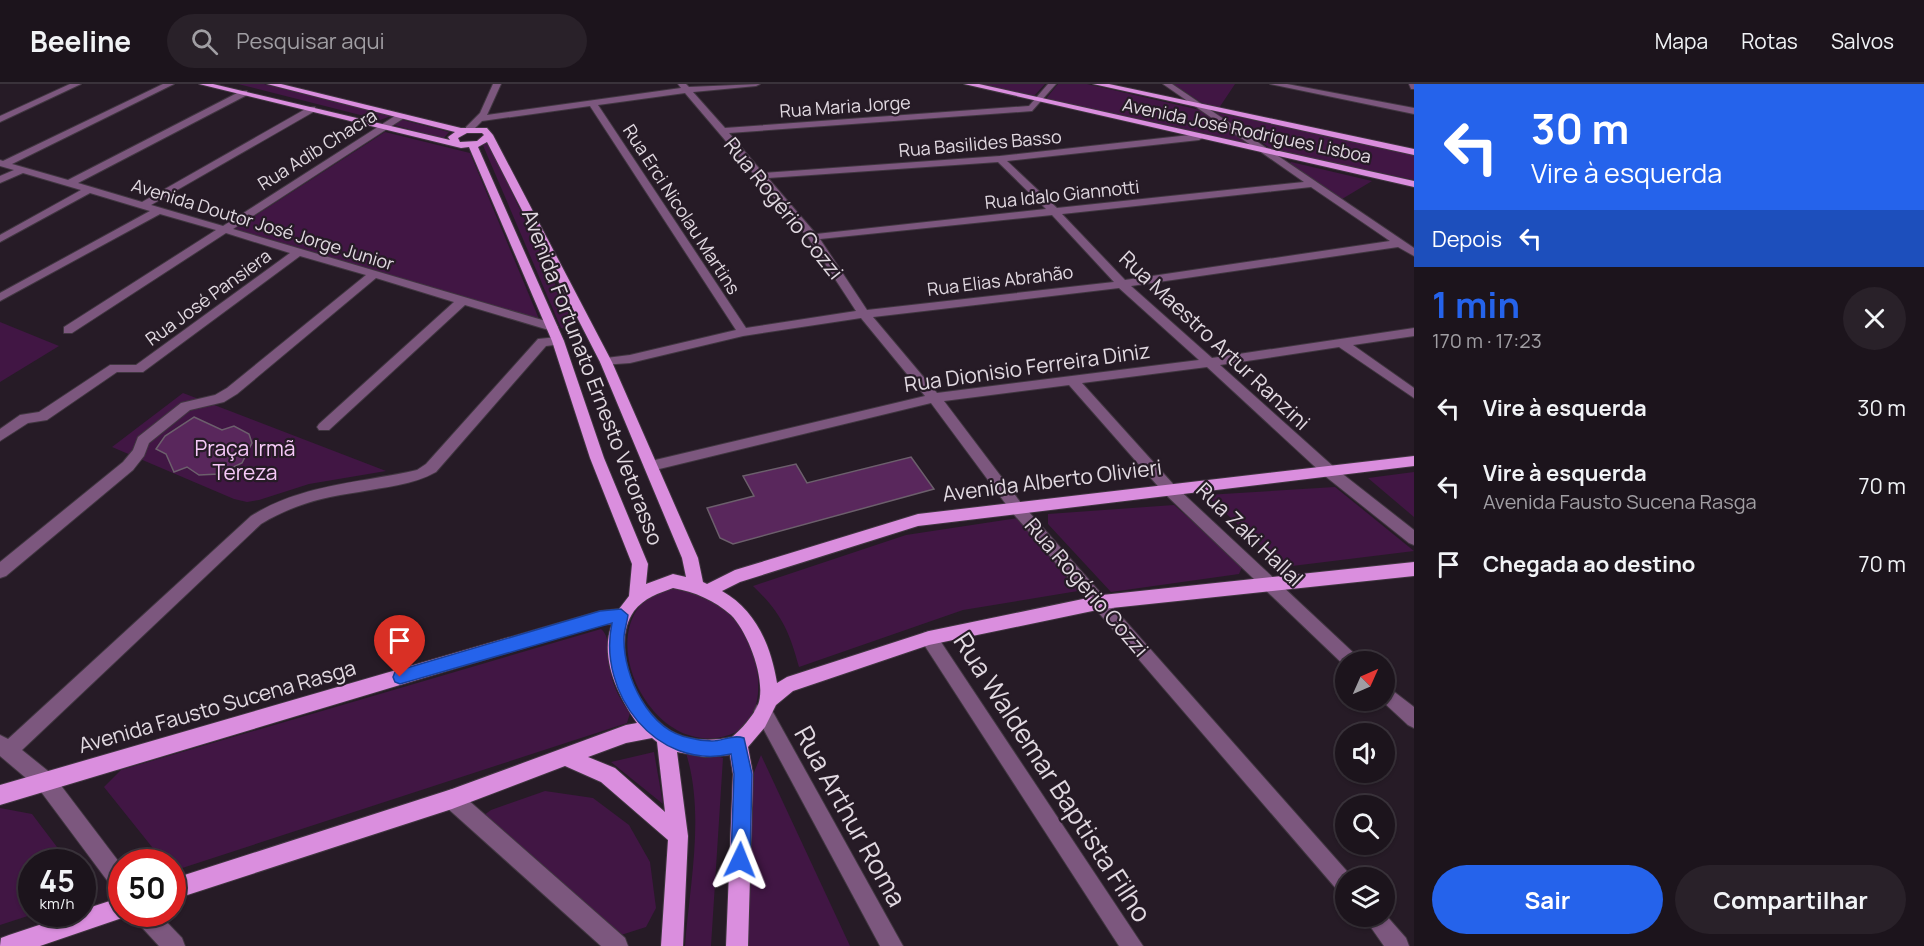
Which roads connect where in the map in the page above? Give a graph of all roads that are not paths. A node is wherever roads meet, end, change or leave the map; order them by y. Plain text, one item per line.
1 (77, 84) edge
2 (170, 84) edge
3 (203, 84) edge
4 (271, 84) edge
5 (497, 84) edge
6 (756, 84) edge
7 (968, 84) edge
8 (1052, 84) edge
9 (1097, 84) edge
10 (1167, 84) edge
11 (1280, 85) edge
12 (226, 86) edge
13 (684, 87) edge
14 (244, 93) junction
15 (1038, 100) junction
16 (1185, 100) junction
17 (593, 104) junction
18 (1202, 107) junction
19 (312, 109) junction
20 (1414, 111) edge
21 (400, 116) junction
22 (483, 118) junction
23 (0, 119) edge
24 (384, 127) junction
25 (465, 130) junction
26 (723, 131) junction
27 (488, 135) junction
28 (1199, 137) junction
29 (456, 143) junction
30 (473, 145) junction
31 (1270, 152) junction
32 (1414, 152) edge
33 (1000, 159) junction
34 (2, 164) edge
35 (22, 170) junction
36 (762, 176) junction
37 (0, 180) edge
38 (1315, 183) junction
39 (68, 184) junction
40 (1414, 184) edge
41 (88, 190) junction
42 (142, 206) junction
43 (157, 211) junction
44 (1053, 211) junction
45 (220, 230) junction
46 (813, 237) junction
47 (0, 239) edge
48 (1400, 243) junction
49 (297, 253) junction
50 (1414, 253) edge
51 (373, 275) junction
52 (1122, 284) junction
53 (0, 298) edge
54 (462, 302) junction
55 (542, 303) junction
56 (864, 314) junction
57 (516, 317) junction
58 (552, 327) junction
59 (68, 330) dead end
60 (743, 332) junction
61 (1414, 332) edge
62 (558, 340) junction
63 (1340, 342) junction
64 (606, 362) junction
65 (1209, 363) junction
66 (1073, 382) junction
67 (1414, 394) edge
68 (934, 399) junction
69 (324, 427) dead end
70 (0, 436) edge
71 (1414, 461) edge
72 (651, 466) junction
73 (1330, 472) junction
74 (1169, 489) junction
75 (1017, 507) junction
76 (1414, 539) edge
77 (1414, 569) edge
78 (0, 571) edge
79 (1269, 584) junction
80 (701, 588) junction
81 (637, 596) junction
82 (1102, 602) junction
83 (621, 615) junction
84 (929, 638) junction
85 (1340, 651) edge
86 (1395, 702) edge
87 (766, 706) junction
88 (1414, 719) edge
89 (661, 734) junction
90 (738, 744) junction
91 (5, 747) edge
92 (566, 757) junction
93 (46, 782) junction
94 (0, 795) edge
95 (452, 799) junction
96 (678, 836) junction
97 (108, 865) edge
98 (1335, 872) edge
99 (186, 885) edge
100 (108, 912) edge
101 (157, 927) edge
102 (1382, 927) edge
103 (9, 946) edge
104 (174, 946) edge
105 (617, 946) edge
106 (672, 946) edge
107 (737, 946) edge
108 (892, 946) edge
109 (1132, 946) edge
110 (1398, 946) edge

1 - 23 street
2 - 34 street
3 - 12 main road
4 - 21 main road
5 - 22 street
6 - 13 street
7 - 15 main road, Avenida José Rodrigues Lisboa
8 - 15 street
9 - 16 main road, Avenida José Rodrigues Lisboa
10 - 16 street
11 - 20 street
12 - 14 main road
13 - 17 street
13 - 26 street, Rua Rogério Cozzi
14 - 19 main road
14 - 39 street
15 - 26 street, Rua Maria Jorge
15 - 28 main road, Avenida José Rodrigues Lisboa
16 - 18 main road, Avenida José Rodrigues Lisboa
17 - 22 street
17 - 60 street, Rua Erci Nicolau Martins
18 - 31 street
18 - 32 main road, Avenida José Rodrigues Lisboa
19 - 24 main road
19 - 42 street
21 - 24 street, Rua Adib Chacra
21 - 25 main road
22 - 25 street
22 - 27 street, Avenida Fortunato Ernesto Vetorasso
24 - 29 main road
24 - 45 street, Rua Adib Chacra
25 - 27 main road
25 - 29 main road
26 - 36 street, Rua Rogério Cozzi
27 - 30 main road
27 - 64 main road, Avenida Fortunato Ernesto Vetorasso
28 - 31 main road, Avenida José Rodrigues Lisboa
28 - 33 street, Rua Basilides Basso
29 - 30 main road
30 - 55 main road, Avenida Fortunato Ernesto Vetorasso
31 - 38 street
31 - 40 main road, Avenida José Rodrigues Lisboa
33 - 36 street, Rua Basilides Basso
33 - 44 street, Rua Maestro Artur Ranzini
34 - 35 street, Avenida Doutor José Jorge Junior
35 - 37 street
35 - 39 street, Avenida Doutor José Jorge Junior
36 - 46 street, Rua Rogério Cozzi
38 - 44 street, Rua Idalo Giannotti
38 - 48 street
39 - 41 street, Avenida Doutor José Jorge Junior
41 - 42 street, Avenida Doutor José Jorge Junior
41 - 47 street
42 - 43 street, Avenida Doutor José Jorge Junior
43 - 45 street, Avenida Doutor José Jorge Junior
43 - 53 street
44 - 46 street, Rua Idalo Giannotti
44 - 52 street, Rua Maestro Artur Ranzini
45 - 49 street, Avenida Doutor José Jorge Junior
45 - 59 street, Rua Adib Chacra
46 - 56 street, Rua Rogério Cozzi
48 - 50 street
48 - 52 street, Rua Elias Abrahão
49 - 51 street, Avenida Doutor José Jorge Junior
49 - 70 street, Rua José Pansiera
51 - 54 street, Avenida Doutor José Jorge Junior
51 - 78 street
52 - 56 street, Rua Elias Abrahão
52 - 65 street, Rua Maestro Artur Ranzini
54 - 57 street, Avenida Doutor José Jorge Junior
54 - 69 street
55 - 57 street
55 - 58 main road, Avenida Fortunato Ernesto Vetorasso
56 - 60 street, Rua Elias Abrahão
56 - 68 street, Rua Rogério Cozzi
57 - 58 street, Avenida Doutor José Jorge Junior
58 - 62 main road, Avenida Fortunato Ernesto Vetorasso
60 - 64 street, Rua Elias Abrahão
61 - 63 street, Rua Dionisio Ferreira Diniz
62 - 81 main road, Avenida Fortunato Ernesto Vetorasso
62 - 91 street
63 - 65 street, Rua Dionisio Ferreira Diniz
63 - 67 street
64 - 72 main road, Avenida Fortunato Ernesto Vetorasso
65 - 66 street, Rua Dionisio Ferreira Diniz
65 - 73 street, Rua Maestro Artur Ranzini
66 - 68 street, Rua Dionisio Ferreira Diniz
66 - 74 street, Rua Zaki Hallal
68 - 72 street, Rua Dionisio Ferreira Diniz
68 - 75 street, Rua Rogério Cozzi
71 - 73 main road, Avenida Alberto Olivieri
72 - 80 main road, Avenida Fortunato Ernesto Vetorasso
73 - 74 main road, Avenida Alberto Olivieri
73 - 76 street, Rua Maestro Artur Ranzini
74 - 75 main road, Avenida Alberto Olivieri
74 - 79 street, Rua Zaki Hallal
75 - 80 main road, Avenida Alberto Olivieri
75 - 82 street, Rua Rogério Cozzi
77 - 79 main road
79 - 82 main road
79 - 85 street, Rua Zaki Hallal
80 - 81 main road
80 - 87 main road
81 - 83 main road
82 - 84 main road
82 - 98 street, Rua Rogério Cozzi
83 - 89 main road
83 - 93 main road, Avenida Fausto Sucena Rasga
84 - 87 main road
84 - 109 street, Rua Waldemar Baptista Filho
86 - 88 street
87 - 90 main road
87 - 108 street, Rua Arthur Roma
89 - 90 main road
89 - 92 main road
89 - 96 main road
90 - 107 main road
91 - 93 street
92 - 95 main road
92 - 96 main road
93 - 94 main road, Avenida Fausto Sucena Rasga
93 - 97 street
95 - 99 main road
95 - 105 street
96 - 106 main road
100 - 103 main road
101 - 104 street
102 - 110 street

